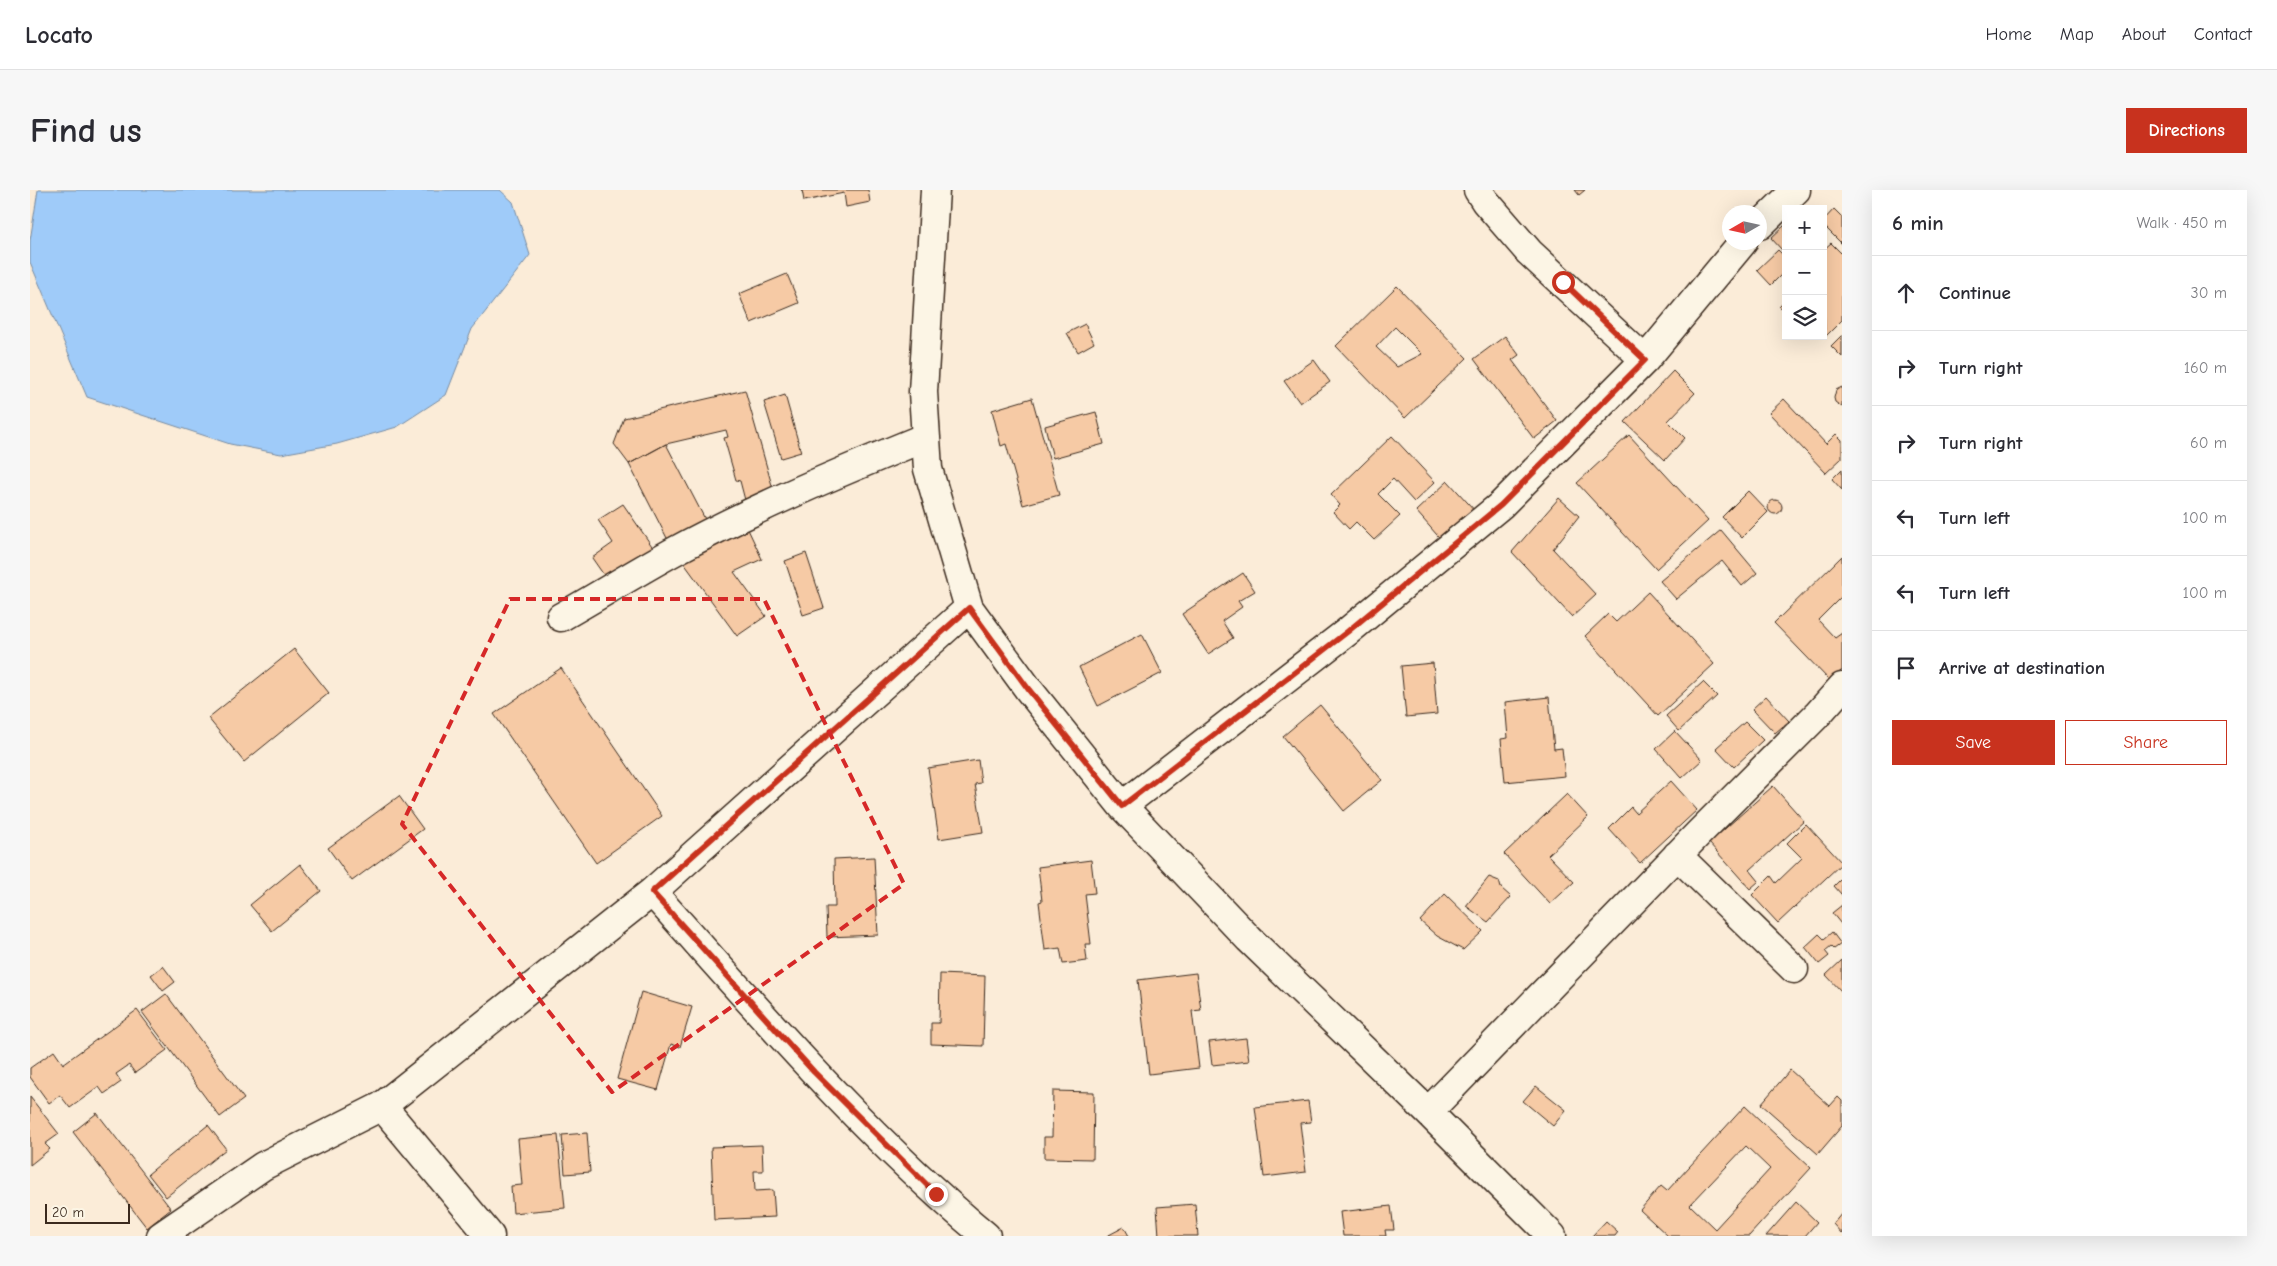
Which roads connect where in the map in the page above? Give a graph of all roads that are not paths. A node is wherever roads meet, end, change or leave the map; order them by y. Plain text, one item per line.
1 (935, 190) edge
2 (1478, 190) edge
3 (1796, 190) edge
4 (1767, 218) edge
5 (1736, 250) edge
6 (1645, 360) junction
7 (926, 437) junction
8 (969, 608) junction
9 (561, 617) dead end
10 (1842, 688) edge
11 (1122, 806) junction
12 (1677, 855) junction
13 (652, 892) junction
14 (1794, 969) dead end
15 (382, 1106) junction
16 (1428, 1112) junction
17 (161, 1236) edge
18 (490, 1236) edge
19 (986, 1236) edge
20 (1552, 1236) edge

1 - 7 street
2 - 6 street
3 - 4 street
5 - 6 street
6 - 11 street
7 - 8 street
7 - 9 street
8 - 11 street
8 - 13 street
10 - 12 street
11 - 16 street
12 - 14 street
12 - 16 street
13 - 15 street
13 - 19 street
15 - 17 street
15 - 18 street
16 - 20 street

